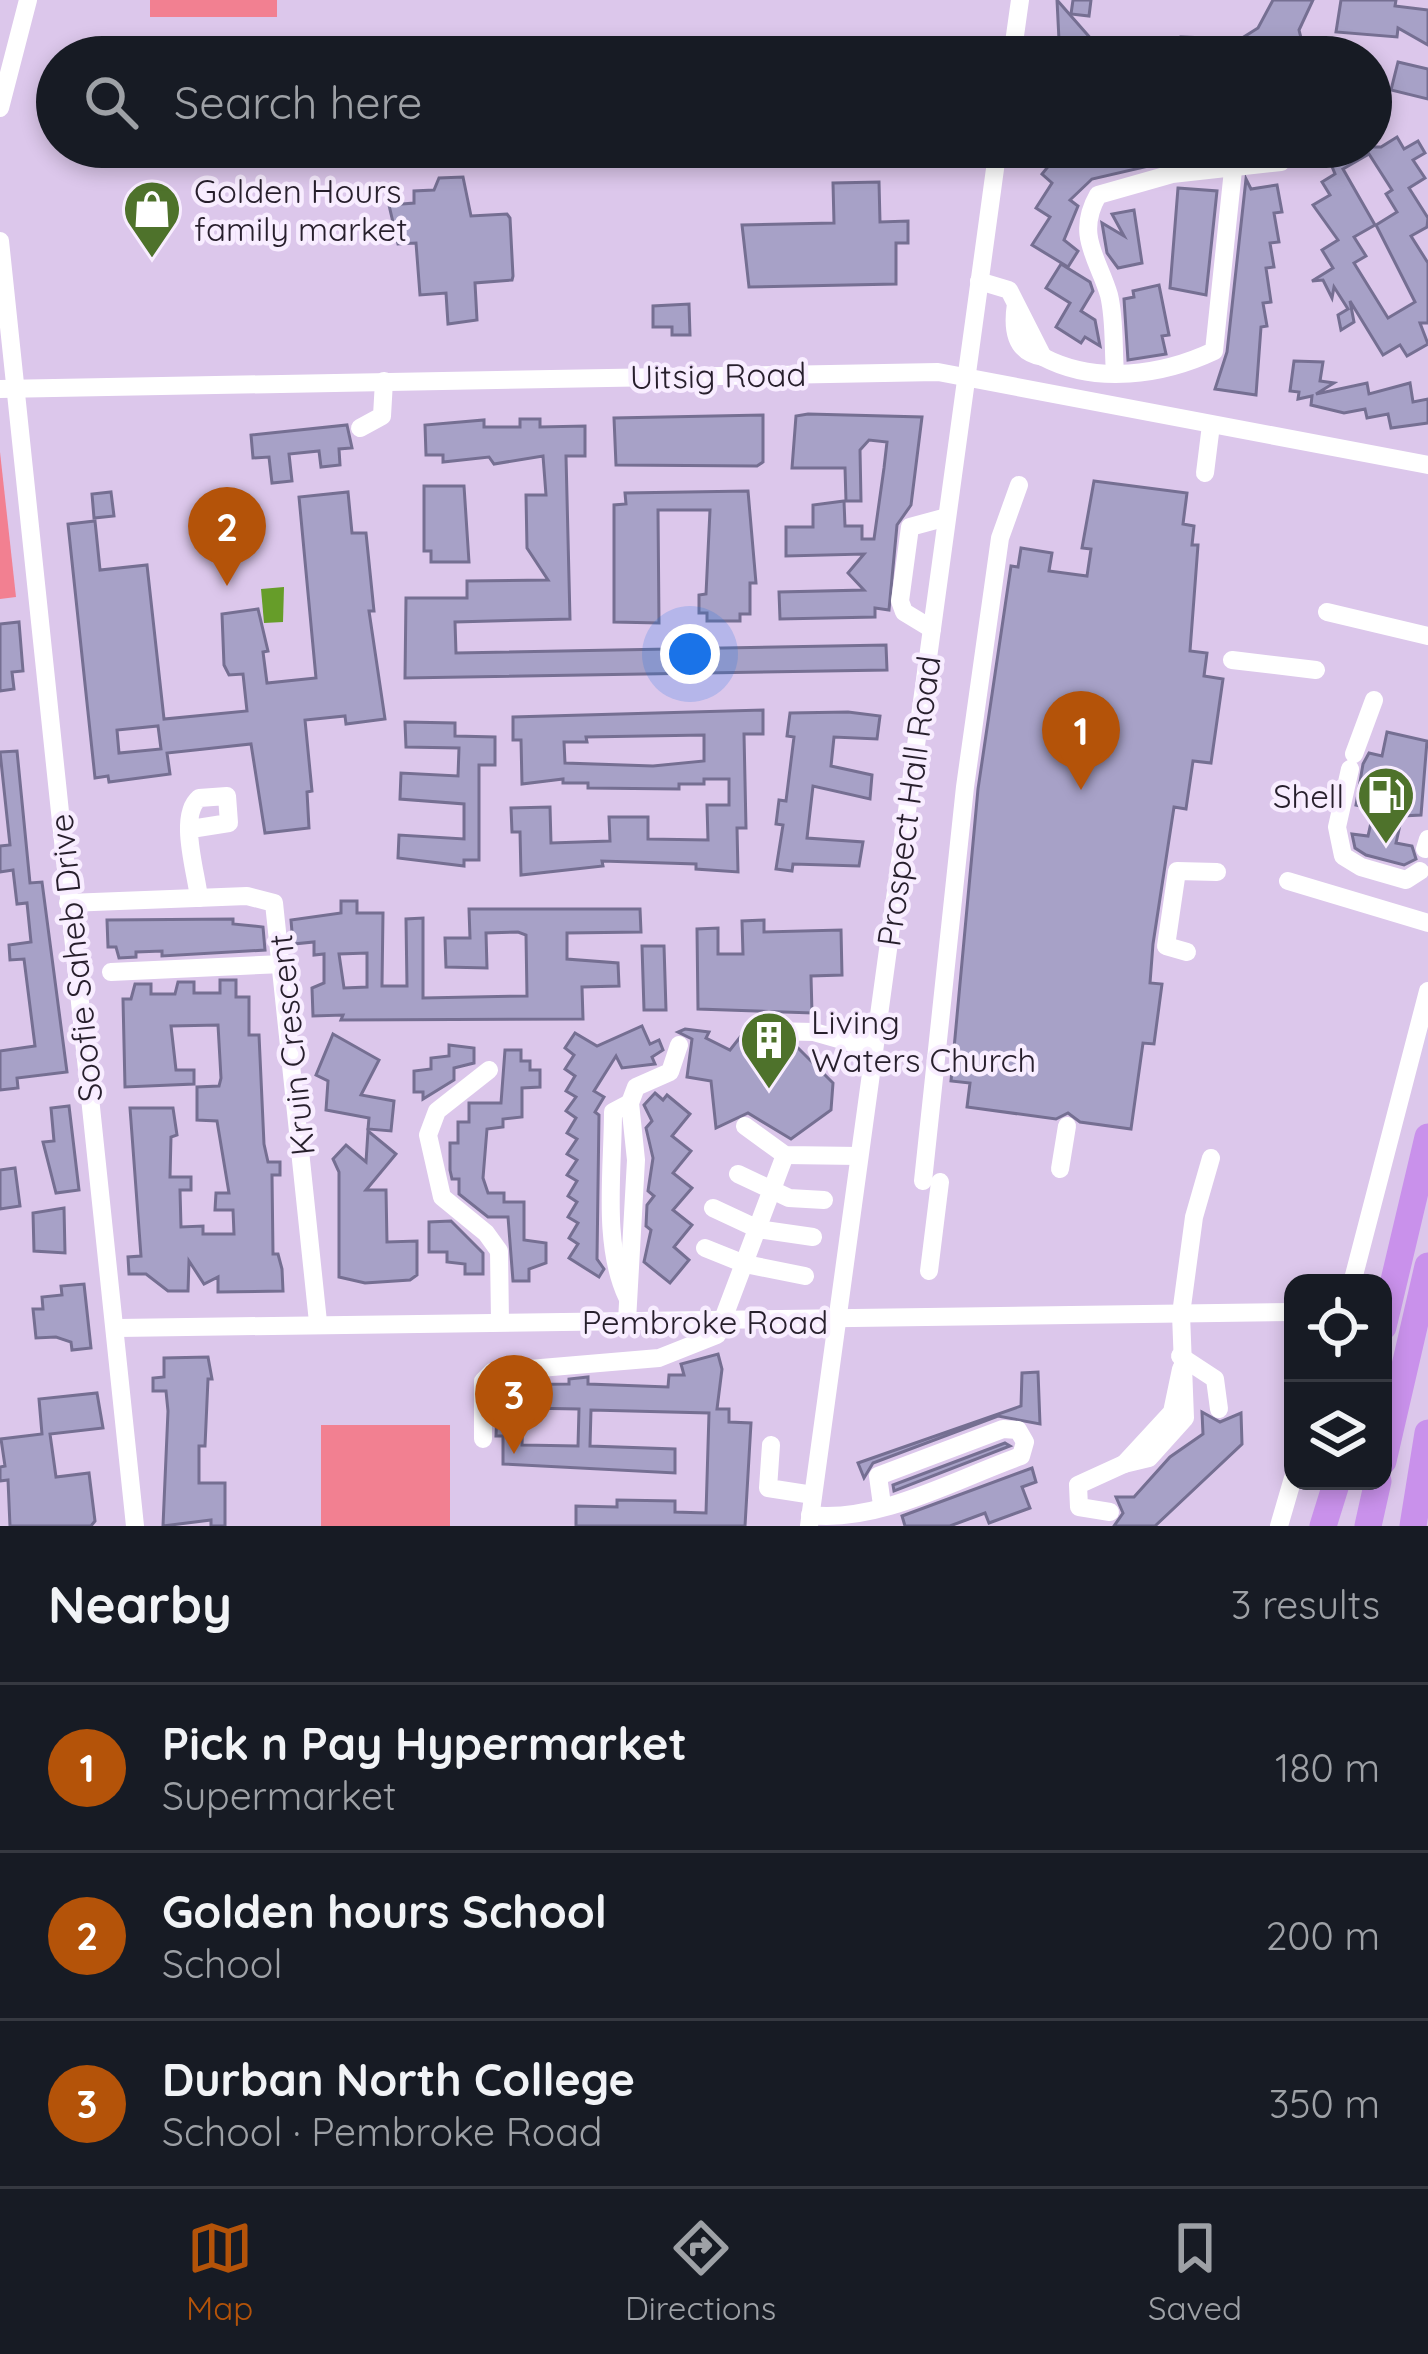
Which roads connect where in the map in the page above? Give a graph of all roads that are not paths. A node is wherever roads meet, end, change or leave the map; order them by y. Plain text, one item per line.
1 (28, 0) edge
2 (1020, 0) edge
3 (1015, 36) edge
4 (0, 108) edge
5 (995, 168) edge
6 (1244, 168) edge
7 (1232, 170) junction
8 (0, 241) edge
9 (979, 281) junction
10 (1114, 373) junction
11 (966, 376) junction
12 (384, 381) junction
13 (8, 389) edge
14 (1211, 424) junction
15 (360, 428) dead end
16 (1428, 465) edge
17 (1204, 473) dead end
18 (1019, 485) dead end
19 (947, 517) junction
20 (1327, 612) dead end
21 (932, 629) junction
22 (1428, 636) edge
23 (1232, 660) dead end
24 (1316, 670) dead end
25 (1374, 700) dead end
26 (191, 829) dead end
27 (1420, 871) dead end
28 (1217, 872) dead end
29 (1384, 875) junction
30 (1288, 880) dead end
31 (199, 898) junction
32 (68, 903) junction
33 (1376, 906) junction
34 (1428, 923) edge
35 (1187, 952) dead end
36 (283, 964) junction
37 (111, 972) dead end
38 (1428, 991) edge
39 (768, 1031) dead end
40 (679, 1046) dead end
41 (874, 1049) junction
42 (489, 1070) dead end
43 (746, 1126) dead end
44 (1067, 1126) dead end
45 (1428, 1137) edge
46 (785, 1155) junction
47 (859, 1156) junction
48 (1211, 1158) dead end
49 (1060, 1169) dead end
50 (738, 1174) dead end
51 (771, 1193) junction
52 (824, 1200) dead end
53 (713, 1208) dead end
54 (758, 1229) junction
55 (813, 1237) dead end
56 (705, 1248) dead end
57 (746, 1264) junction
58 (1428, 1266) edge
59 (929, 1271) dead end
60 (1354, 1274) edge
61 (805, 1276) dead end
62 (1392, 1289) edge
63 (1284, 1312) edge
64 (1180, 1314) junction
65 (724, 1320) junction
66 (836, 1320) junction
67 (627, 1321) junction
68 (318, 1322) junction
69 (500, 1322) junction
70 (118, 1328) junction
71 (1180, 1363) junction
72 (1219, 1409) dead end
73 (1392, 1422) edge
74 (1428, 1433) edge
75 (483, 1439) dead end
76 (771, 1445) dead end
77 (1290, 1490) edge
78 (1334, 1490) edge
79 (1346, 1490) edge
80 (1376, 1490) edge
81 (882, 1505) junction
82 (811, 1512) edge
83 (1110, 1512) dead end
84 (1077, 1516) edge
85 (135, 1526) edge
86 (1279, 1526) edge
87 (1323, 1526) edge
88 (1337, 1526) edge
89 (1368, 1526) edge
90 (1413, 1526) edge

1 - 4 street
2 - 3 street
5 - 9 street, Prospect Hall Road
6 - 7 street
7 - 10 street
7 - 10 street
8 - 13 street, Soofie Saheb Drive
9 - 10 street
9 - 11 street, Prospect Hall Road
11 - 12 street, Uitsig Road
11 - 14 street, Uitsig Road
11 - 19 street, Prospect Hall Road
12 - 13 street, Uitsig Road
12 - 15 street
13 - 32 street, Soofie Saheb Drive
14 - 16 street, Uitsig Road
14 - 17 street
18 - 59 street
19 - 21 street, Prospect Hall Road
19 - 21 street
20 - 22 street
21 - 41 street, Prospect Hall Road
23 - 24 street
25 - 29 street
26 - 31 street
27 - 29 street
28 - 35 street
29 - 33 street
30 - 33 street
31 - 32 street, Kruin Crescent
31 - 36 street, Kruin Crescent
32 - 70 street, Soofie Saheb Drive
33 - 34 street
36 - 37 street
36 - 68 street, Kruin Crescent
38 - 60 street
39 - 41 street
40 - 67 street
41 - 47 street, Prospect Hall Road
42 - 69 street
43 - 46 street
44 - 49 street
45 - 62 highway
46 - 47 street
46 - 51 street
47 - 66 street, Prospect Hall Road
48 - 64 street
50 - 51 street
51 - 52 street
51 - 54 street
53 - 54 street
54 - 55 street
54 - 57 street
56 - 57 street
57 - 61 street
57 - 65 street
58 - 73 highway
63 - 64 street, Pembroke Road
64 - 66 street, Pembroke Road
64 - 71 street
65 - 66 street, Pembroke Road
65 - 67 street, Pembroke Road
65 - 75 street
66 - 82 street, Prospect Hall Road
67 - 69 street, Pembroke Road
68 - 69 street, Pembroke Road
68 - 70 street, Pembroke Road
70 - 85 street, Soofie Saheb Drive
71 - 72 street
71 - 84 street
74 - 90 highway
76 - 82 street
77 - 86 street
78 - 87 highway
79 - 88 highway
80 - 89 highway
81 - 81 street
81 - 82 street
83 - 84 street

